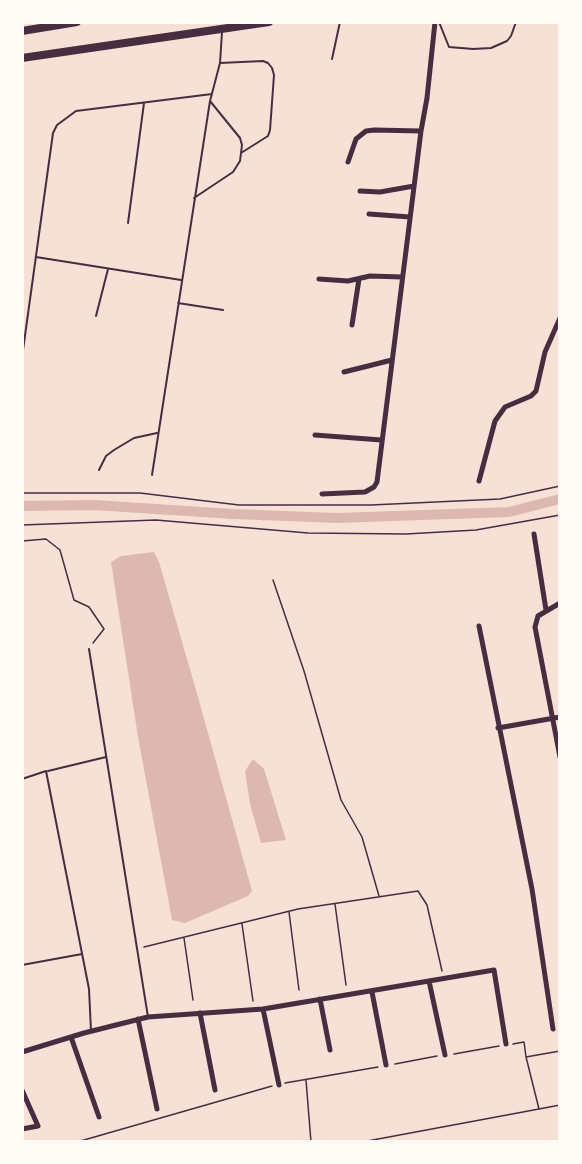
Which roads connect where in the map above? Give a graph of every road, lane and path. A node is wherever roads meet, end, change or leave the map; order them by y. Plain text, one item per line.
1 (77, 22) edge
2 (269, 22) edge
3 (340, 22) edge
4 (437, 22) edge
5 (516, 22) edge
6 (63, 23) edge
7 (222, 30) junction
8 (22, 31) edge
9 (22, 58) edge
10 (332, 59) dead end
11 (220, 63) junction
12 (212, 94) junction
13 (210, 101) junction
14 (144, 103) junction
15 (421, 131) junction
16 (241, 153) junction
17 (348, 162) dead end
18 (414, 186) junction
19 (360, 191) dead end
20 (194, 198) junction
21 (369, 214) dead end
22 (410, 217) junction
23 (128, 223) dead end
24 (35, 257) junction
25 (108, 269) junction
26 (402, 278) junction
27 (319, 279) dead end
28 (359, 279) junction
29 (182, 280) junction
30 (178, 303) junction
31 (223, 310) dead end
32 (96, 315) dead end
33 (560, 318) edge
34 (352, 325) dead end
35 (23, 350) edge
36 (392, 360) junction
37 (344, 372) dead end
38 (157, 433) junction
39 (315, 435) dead end
40 (381, 440) junction
41 (99, 470) dead end
42 (152, 475) dead end
43 (479, 481) dead end
44 (560, 486) edge
45 (22, 494) edge
46 (322, 494) dead end
47 (560, 515) edge
48 (22, 525) edge
49 (534, 534) dead end
50 (22, 541) edge
51 (273, 580) dead end
52 (560, 603) edge
53 (546, 609) junction
54 (479, 626) dead end
55 (89, 649) joint
56 (556, 718) edge
57 (498, 728) junction
58 (106, 757) junction
59 (560, 757) edge
60 (46, 771) junction
61 (22, 779) edge
62 (379, 897) junction
63 (334, 903) junction
64 (289, 911) junction
65 (241, 923) junction
66 (184, 938) junction
67 (137, 949) junction
68 (82, 954) junction
69 (22, 965) edge
70 (443, 979) junction
71 (429, 981) junction
72 (346, 985) dead end
73 (299, 990) dead end
74 (372, 992) junction
75 (320, 999) junction
76 (193, 1000) dead end
77 (253, 1001) dead end
78 (263, 1009) junction
79 (200, 1013) junction
80 (148, 1017) junction
81 (138, 1019) junction
82 (553, 1029) dead end
83 (91, 1031) junction
84 (71, 1037) junction
85 (506, 1044) junction
86 (330, 1050) dead end
87 (560, 1051) edge
88 (22, 1052) edge
89 (445, 1055) junction
90 (526, 1057) junction
91 (386, 1065) junction
92 (306, 1079) junction
93 (279, 1084) junction
94 (22, 1090) edge
95 (215, 1090) dead end
96 (560, 1105) edge
97 (157, 1109) dead end
98 (539, 1109) junction
99 (99, 1116) dead end
100 (22, 1129) edge
101 (76, 1142) edge
102 (311, 1142) edge
103 (362, 1142) edge

1 - 6 main road
2 - 7 main road
3 - 10 lane
4 - 5 lane
4 - 15 street
6 - 8 main road
7 - 9 main road
7 - 11 lane
11 - 12 lane
11 - 16 lane
12 - 13 lane
12 - 14 lane
13 - 16 lane
13 - 20 lane
14 - 23 lane
14 - 24 lane
15 - 17 street
15 - 18 street
16 - 20 lane
18 - 19 street
18 - 22 street
20 - 29 lane
21 - 22 street
22 - 26 street
24 - 25 lane
24 - 35 lane
25 - 29 lane
25 - 32 lane
26 - 28 street
26 - 36 street
27 - 28 street
28 - 34 street
29 - 30 lane
30 - 31 lane
30 - 38 lane
33 - 43 street
36 - 37 street
36 - 40 street
38 - 41 lane
38 - 42 lane
39 - 40 street
40 - 46 street
44 - 45 path
47 - 48 path
49 - 53 street
50 - 55 path
51 - 62 path
52 - 53 street
53 - 56 street
54 - 57 street
55 - 58 lane
56 - 57 street
56 - 59 street
57 - 82 street
58 - 60 lane
58 - 67 lane
60 - 61 lane
60 - 68 lane
62 - 63 path
62 - 70 path
63 - 64 path
63 - 72 path
64 - 65 path
64 - 73 path
65 - 66 path
65 - 77 path
66 - 67 path
66 - 76 path
67 - 80 lane
68 - 69 lane
68 - 83 lane
70 - 71 street
70 - 85 street
71 - 74 street
71 - 89 street
74 - 75 street
74 - 91 street
75 - 78 street
75 - 86 street
78 - 79 street
78 - 93 street
79 - 80 street
79 - 95 street
80 - 81 street
81 - 83 street
81 - 97 street
83 - 84 street
84 - 88 street
84 - 99 street
85 - 89 path
85 - 90 path
87 - 90 path
89 - 91 path
90 - 98 path
91 - 92 path
92 - 93 path
92 - 102 path
93 - 101 path
94 - 100 street
96 - 98 path
98 - 103 path

